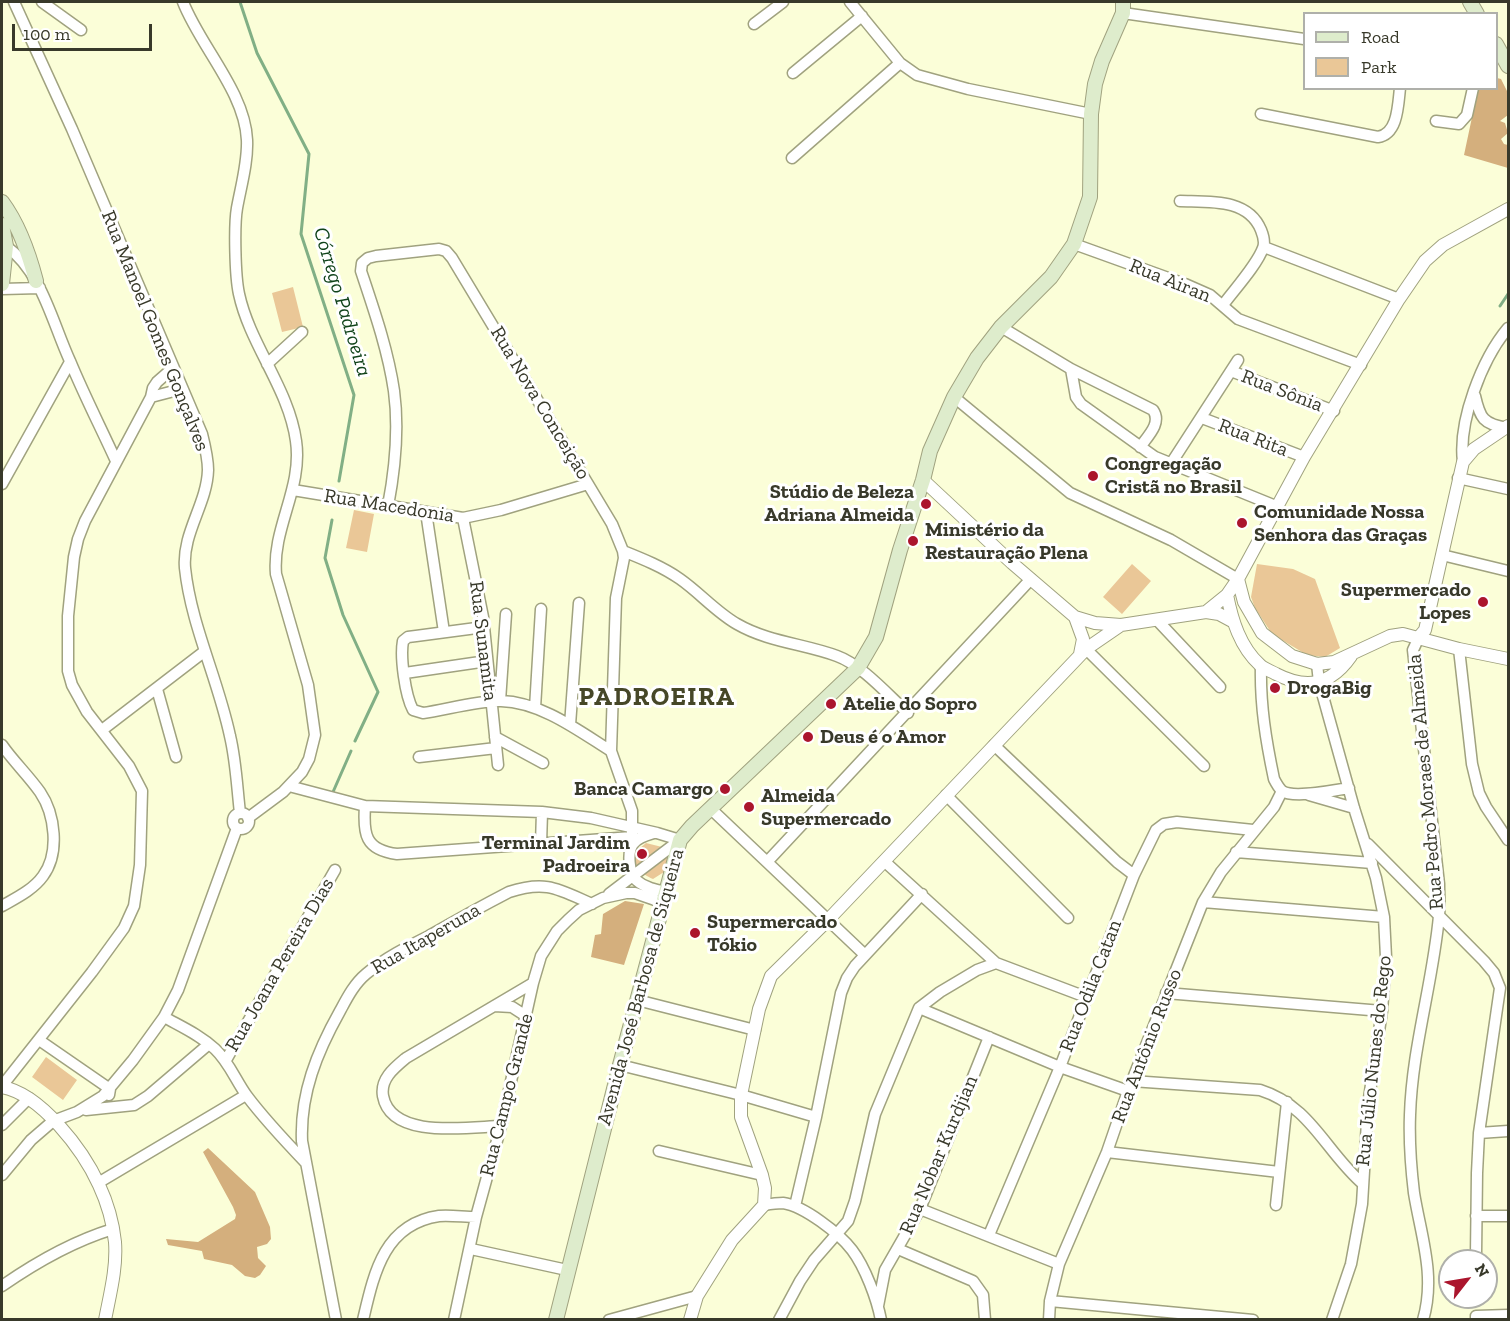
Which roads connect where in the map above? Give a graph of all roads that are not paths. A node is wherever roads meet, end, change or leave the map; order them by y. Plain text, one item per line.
1 (14, 2) edge
2 (42, 2) edge
3 (183, 2) edge
4 (783, 2) edge
5 (850, 2) edge
6 (1123, 8) edge
7 (862, 16) junction
8 (754, 24) dead end
9 (81, 30) dead end
10 (1303, 39) edge
11 (900, 63) junction
12 (793, 73) dead end
13 (1400, 90) edge
14 (1473, 90) edge
15 (1091, 114) junction
16 (1261, 114) dead end
17 (1436, 121) dead end
18 (792, 158) dead end
19 (1180, 201) dead end
20 (2, 202) edge
21 (1509, 209) edge
22 (2, 225) edge
23 (1074, 244) junction
24 (6, 246) junction
25 (1264, 247) junction
26 (3, 266) edge
27 (2, 284) edge
28 (38, 285) junction
29 (2, 289) edge
30 (1399, 299) junction
31 (1223, 305) junction
32 (1001, 327) junction
33 (1509, 328) edge
34 (302, 332) dead end
35 (1238, 360) dead end
36 (70, 362) junction
37 (267, 364) junction
38 (1361, 364) junction
39 (173, 368) junction
40 (1071, 369) junction
41 (1231, 371) junction
42 (184, 393) junction
43 (1474, 393) junction
44 (151, 397) junction
45 (954, 397) junction
46 (1334, 411) junction
47 (1202, 418) junction
48 (1508, 427) edge
49 (1140, 447) junction
50 (1304, 458) junction
51 (116, 461) junction
52 (1172, 462) junction
53 (1463, 462) junction
54 (1458, 478) junction
55 (923, 480) junction
56 (2, 484) edge
57 (588, 484) junction
58 (1509, 489) edge
59 (293, 490) junction
60 (388, 506) junction
61 (1278, 507) junction
62 (426, 512) junction
63 (463, 518) junction
64 (623, 551) junction
65 (1442, 555) junction
66 (1509, 571) edge
67 (1031, 579) junction
68 (1238, 579) junction
69 (1227, 595) junction
70 (579, 603) dead end
71 (541, 609) dead end
72 (1206, 612) junction
73 (506, 615) dead end
74 (1075, 617) junction
75 (1157, 620) junction
76 (1232, 621) junction
77 (1121, 625) junction
78 (484, 627) junction
79 (444, 632) junction
80 (1419, 637) junction
81 (1459, 649) junction
82 (205, 651) junction
83 (1083, 651) junction
84 (1352, 655) junction
85 (1509, 659) edge
86 (487, 661) junction
87 (1317, 664) junction
88 (1261, 666) junction
89 (858, 668) junction
90 (405, 673) junction
91 (1319, 682) junction
92 (1220, 687) dead end
93 (157, 689) junction
94 (496, 701) junction
95 (535, 708) junction
96 (908, 712) junction
97 (570, 726) junction
98 (102, 730) junction
99 (495, 742) junction
100 (2, 745) edge
101 (994, 745) junction
102 (611, 751) junction
103 (176, 757) dead end
104 (419, 757) dead end
105 (543, 763) dead end
106 (498, 765) dead end
107 (1204, 766) dead end
108 (289, 786) junction
109 (1349, 788) junction
110 (1282, 791) junction
111 (1303, 793) junction
112 (946, 795) junction
113 (365, 806) junction
114 (710, 808) junction
115 (1354, 808) junction
116 (542, 812) junction
117 (244, 815) junction
118 (609, 822) junction
119 (1253, 830) junction
120 (657, 833) junction
121 (632, 836) junction
122 (606, 838) junction
123 (680, 840) junction
124 (1365, 840) junction
125 (1509, 840) edge
126 (541, 844) junction
127 (1236, 852) junction
128 (884, 861) junction
129 (768, 862) junction
130 (1372, 863) junction
131 (335, 870) dead end
132 (1134, 875) junction
133 (633, 876) junction
134 (922, 894) junction
135 (666, 897) junction
136 (603, 898) junction
137 (592, 903) junction
138 (1203, 903) junction
139 (2, 906) edge
140 (1439, 915) junction
141 (1068, 918) dead end
142 (1384, 918) junction
143 (828, 920) junction
144 (865, 955) junction
145 (996, 963) junction
146 (532, 983) junction
147 (1166, 993) junction
148 (1086, 997) junction
149 (637, 1000) junction
150 (494, 1006) junction
151 (919, 1008) junction
152 (1382, 1011) junction
153 (526, 1016) junction
154 (164, 1017) junction
155 (755, 1030) junction
156 (989, 1037) junction
157 (39, 1040) junction
158 (209, 1044) junction
159 (226, 1060) junction
160 (620, 1065) junction
161 (1060, 1067) junction
162 (1130, 1086) junction
163 (2, 1087) edge
164 (110, 1089) junction
165 (246, 1095) junction
166 (741, 1095) junction
167 (29, 1098) junction
168 (1287, 1102) junction
169 (117, 1107) junction
170 (77, 1112) junction
171 (816, 1117) junction
172 (53, 1121) junction
173 (2, 1125) edge
174 (501, 1126) junction
175 (1509, 1131) edge
176 (1479, 1133) junction
177 (658, 1151) dead end
178 (1107, 1152) junction
179 (307, 1164) junction
180 (1279, 1172) junction
181 (2, 1175) edge
182 (762, 1175) junction
183 (98, 1183) junction
184 (1363, 1184) junction
185 (764, 1205) junction
186 (1276, 1205) dead end
187 (795, 1206) junction
188 (920, 1209) junction
189 (476, 1216) junction
190 (1476, 1216) junction
191 (1509, 1216) edge
192 (113, 1230) junction
193 (838, 1235) junction
194 (989, 1235) junction
195 (471, 1249) junction
196 (898, 1249) junction
197 (1476, 1249) edge
198 (1059, 1264) junction
199 (567, 1270) junction
200 (2, 1286) edge
201 (697, 1296) junction
202 (1050, 1301) junction
203 (878, 1306) junction
204 (1509, 1315) edge
205 (105, 1320) edge
206 (336, 1320) edge
207 (363, 1320) edge
208 (454, 1320) edge
209 (556, 1320) edge
210 (609, 1320) edge
211 (690, 1320) edge
212 (779, 1320) edge
213 (881, 1320) edge
214 (985, 1320) edge
215 (1049, 1320) edge
216 (1253, 1320) edge
217 (1332, 1320) edge
218 (1423, 1320) edge
219 (1476, 1320) edge

1 - 39 street, Rua Manoel Gomes Gonçalves
2 - 9 street
3 - 37 street
4 - 8 street
5 - 7 street
6 - 10 street
6 - 15 main road, Avenida José Barbosa de Siqueira
7 - 11 street
7 - 12 street
11 - 15 street
11 - 18 street
13 - 16 street
14 - 17 street
15 - 23 main road, Avenida José Barbosa de Siqueira
19 - 25 street
20 - 28 main road
21 - 30 street
22 - 24 main road
23 - 31 street, Rua Airan
23 - 32 main road, Avenida José Barbosa de Siqueira
24 - 26 main road
24 - 28 street
25 - 30 street
25 - 31 street
26 - 27 main road
28 - 29 street
28 - 36 street
30 - 38 street
31 - 38 street, Rua Airan
32 - 40 street
32 - 45 main road, Avenida José Barbosa de Siqueira
33 - 43 street
34 - 37 street
35 - 41 street
36 - 51 street
36 - 56 street
37 - 59 street
38 - 46 street
39 - 42 street, Rua Manoel Gomes Gonçalves
39 - 44 street
40 - 49 street
40 - 49 street
41 - 46 street, Rua Sônia
41 - 47 street
42 - 44 street
42 - 82 street, Rua Manoel Gomes Gonçalves
43 - 48 street
43 - 53 street
44 - 51 street
45 - 55 main road, Avenida José Barbosa de Siqueira
45 - 68 street
46 - 50 street
47 - 50 street, Rua Rita
47 - 52 street
48 - 53 street
49 - 52 street
50 - 61 street
51 - 98 street
52 - 61 street
53 - 54 street
54 - 58 street
54 - 65 street
55 - 67 street
55 - 89 main road, Avenida José Barbosa de Siqueira
57 - 60 street, Rua Nova Conceição
57 - 63 street, Rua Macedonia
57 - 64 street, Rua Nova Conceição
59 - 60 street, Rua Macedonia
59 - 108 street
60 - 62 street, Rua Macedonia
61 - 68 street
62 - 63 street, Rua Macedonia
62 - 79 street
63 - 78 street, Rua Sunamita
64 - 89 street
64 - 102 street
65 - 66 street
65 - 80 street
67 - 74 street
67 - 96 street
68 - 69 street
68 - 87 street
69 - 72 street
69 - 76 street
70 - 97 street
71 - 95 street
72 - 75 street
72 - 76 street
73 - 94 street
74 - 77 street
74 - 83 street
75 - 77 street
75 - 92 street
76 - 88 street
77 - 83 street
78 - 79 street
78 - 86 street, Rua Sunamita
79 - 90 street
80 - 81 street
80 - 84 street
80 - 140 street, Rua Pedro Moraes de Almeida
81 - 85 street
81 - 125 street
82 - 93 street
82 - 117 street, Rua Manoel Gomes Gonçalves
83 - 101 street
83 - 107 street
84 - 87 street
84 - 91 street
86 - 90 street
86 - 94 street, Rua Sunamita
87 - 91 street, Rua Júlio Nunes do Rego
88 - 91 street
88 - 110 street
89 - 96 street
89 - 114 main road, Avenida José Barbosa de Siqueira
90 - 94 street
91 - 109 street, Rua Júlio Nunes do Rego
93 - 98 street
93 - 103 street
94 - 95 street
94 - 99 street, Rua Sunamita
95 - 97 street
96 - 129 street
97 - 102 street
98 - 157 street
99 - 104 street
99 - 105 street
99 - 106 street, Rua Sunamita
100 - 139 street
101 - 112 street
101 - 132 street
102 - 121 street
108 - 113 street
108 - 117 street
109 - 111 street
109 - 115 street, Rua Júlio Nunes do Rego
110 - 111 street
110 - 119 street, Rua Antônio Russo
111 - 115 street
112 - 128 street
112 - 141 street
113 - 116 street
113 - 126 street
114 - 123 main road, Avenida José Barbosa de Siqueira
114 - 129 street
115 - 124 street, Rua Júlio Nunes do Rego
116 - 118 street
116 - 126 street
117 - 154 street, Rua Manoel Gomes Gonçalves
118 - 121 street
118 - 122 street
119 - 127 street, Rua Antônio Russo
119 - 132 street, Rua Odila Catan
120 - 121 street
120 - 121 street
120 - 123 street
121 - 122 street
121 - 133 street
122 - 126 street
123 - 133 street, Rua Campo Grande
123 - 135 main road, Avenida José Barbosa de Siqueira
124 - 130 street, Rua Júlio Nunes do Rego
124 - 140 street
127 - 130 street
127 - 138 street, Rua Antônio Russo
128 - 134 street
128 - 143 street
129 - 143 street
130 - 142 street, Rua Júlio Nunes do Rego
131 - 159 street, Rua Joana Pereira Dias
132 - 148 street, Rua Odila Catan
133 - 135 street
133 - 136 street, Rua Campo Grande
134 - 144 street
134 - 145 street
135 - 136 street, Rua Campo Grande
135 - 149 main road, Avenida José Barbosa de Siqueira
136 - 137 street, Rua Campo Grande
137 - 146 street, Rua Campo Grande
137 - 179 street, Rua Itaperuna
138 - 142 street
138 - 147 street, Rua Antônio Russo
140 - 176 street
140 - 218 street, Rua Pedro Moraes de Almeida
142 - 152 street, Rua Júlio Nunes do Rego
143 - 144 street
143 - 155 street
144 - 171 street
145 - 148 street
145 - 151 street
146 - 150 street
146 - 153 street, Rua Campo Grande
147 - 152 street
147 - 162 street, Rua Antônio Russo
148 - 161 street, Rua Odila Catan
149 - 155 street
149 - 160 main road, Avenida José Barbosa de Siqueira
150 - 153 street
150 - 174 street
151 - 156 street
151 - 193 street
152 - 184 street, Rua Júlio Nunes do Rego
153 - 174 street, Rua Campo Grande
154 - 158 street, Rua Joana Pereira Dias
154 - 164 street
155 - 166 street
156 - 161 street
156 - 188 street, Rua Nobar Kurdjian
157 - 163 street
157 - 164 street
158 - 159 street, Rua Joana Pereira Dias
158 - 169 street
159 - 165 street, Rua Joana Pereira Dias
160 - 166 street
160 - 199 main road, Avenida José Barbosa de Siqueira
161 - 162 street
161 - 194 street, Rua Odila Catan
162 - 168 street
162 - 178 street, Rua Antônio Russo
163 - 167 street
164 - 169 street
164 - 170 street
165 - 179 street, Rua Joana Pereira Dias
165 - 183 street
166 - 171 street
166 - 182 street
167 - 172 street
167 - 173 street
168 - 180 street
168 - 184 street
169 - 170 street
170 - 172 street
171 - 187 street
172 - 181 street
172 - 183 street
174 - 189 street, Rua Campo Grande
175 - 176 street
176 - 190 street
177 - 182 street
178 - 180 street
178 - 198 street, Rua Antônio Russo
179 - 206 street, Rua Itaperuna
180 - 186 street
182 - 185 street
183 - 192 street
184 - 217 street, Rua Júlio Nunes do Rego
185 - 187 street
185 - 201 street
187 - 193 street
188 - 194 street
188 - 196 street, Rua Nobar Kurdjian
189 - 195 street, Rua Campo Grande
189 - 207 street
190 - 191 street
190 - 197 street
192 - 200 street
192 - 205 street
193 - 203 street
193 - 212 street
194 - 198 street
195 - 199 street
195 - 208 street, Rua Campo Grande
196 - 203 street, Rua Nobar Kurdjian
196 - 214 street
198 - 202 street, Rua Antônio Russo
199 - 209 main road, Avenida José Barbosa de Siqueira
201 - 210 street
201 - 211 street
202 - 215 street, Rua Antônio Russo
202 - 216 street
203 - 213 street
204 - 219 street

